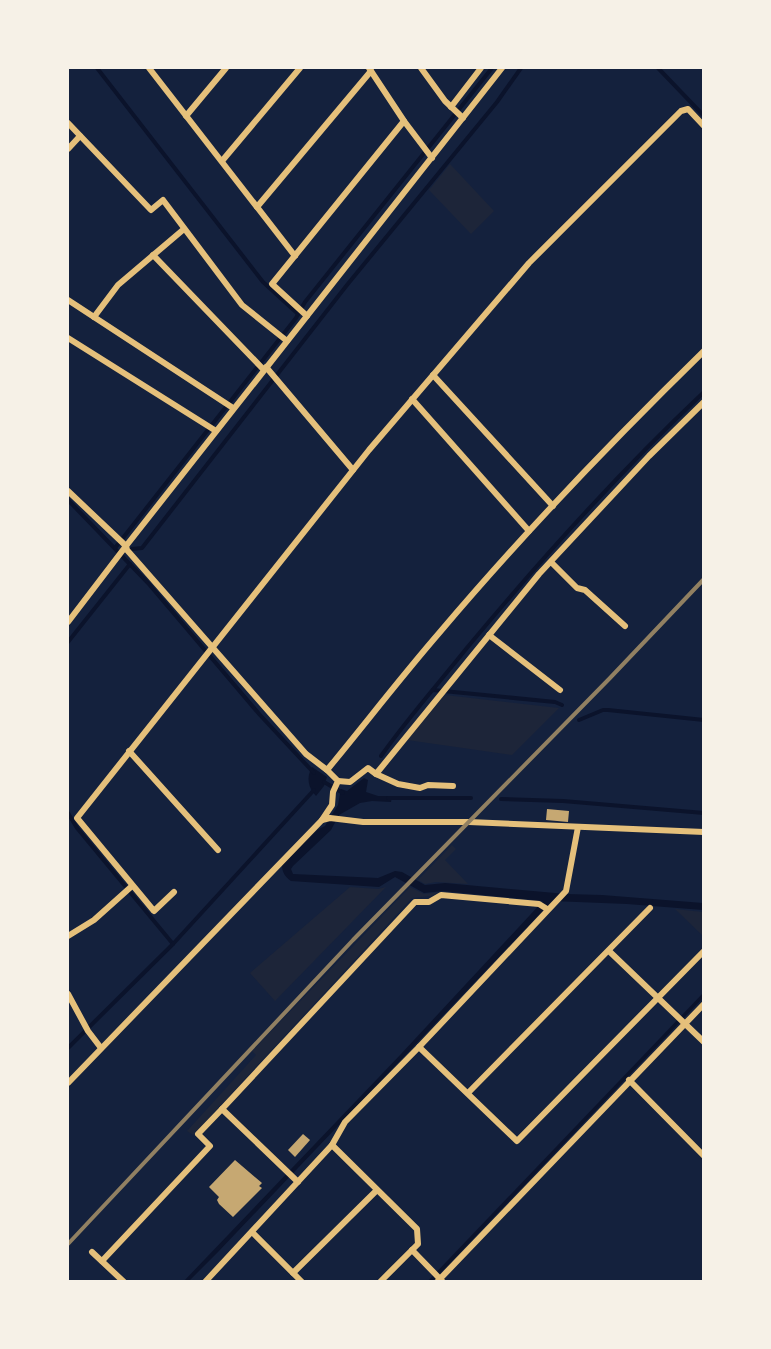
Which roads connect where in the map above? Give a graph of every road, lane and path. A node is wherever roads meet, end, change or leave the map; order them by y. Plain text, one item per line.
1 (150, 68) edge
2 (226, 68) edge
3 (300, 68) edge
4 (421, 68) edge
5 (481, 68) edge
6 (502, 68) edge
7 (370, 69) edge
8 (452, 108) junction
9 (186, 116) junction
10 (462, 117) junction
11 (404, 121) junction
12 (68, 123) edge
13 (704, 126) edge
14 (80, 136) junction
15 (68, 149) edge
16 (430, 156) junction
17 (222, 161) junction
18 (257, 207) junction
19 (184, 229) junction
20 (153, 255) junction
21 (295, 256) junction
22 (68, 300) edge
23 (303, 312) junction
24 (94, 317) junction
25 (68, 338) edge
26 (286, 340) junction
27 (704, 351) edge
28 (264, 368) junction
29 (433, 375) junction
30 (412, 399) junction
31 (704, 402) edge
32 (232, 407) junction
33 (211, 428) junction
34 (353, 470) junction
35 (68, 491) edge
36 (553, 506) junction
37 (529, 531) junction
38 (122, 547) junction
39 (551, 562) junction
40 (68, 621) edge
41 (625, 626) dead end
42 (489, 635) junction
43 (209, 652) junction
44 (560, 690) dead end
45 (129, 751) junction
46 (327, 770) junction
47 (376, 774) junction
48 (337, 783) junction
49 (453, 786) dead end
50 (322, 820) junction
51 (578, 827) junction
52 (704, 832) edge
53 (218, 850) dead end
54 (129, 888) junction
55 (174, 892) dead end
56 (544, 907) junction
57 (650, 908) dead end
58 (68, 936) edge
59 (609, 951) junction
60 (704, 951) edge
61 (68, 994) edge
62 (657, 997) junction
63 (704, 1004) edge
64 (682, 1021) junction
65 (704, 1042) edge
66 (419, 1047) junction
67 (101, 1048) junction
68 (629, 1080) junction
69 (68, 1083) edge
70 (468, 1094) junction
71 (222, 1108) junction
72 (332, 1145) junction
73 (704, 1156) edge
74 (298, 1182) junction
75 (377, 1190) junction
76 (252, 1232) junction
77 (412, 1250) junction
78 (92, 1252) dead end
79 (102, 1261) junction
80 (293, 1273) junction
81 (439, 1278) edge
82 (124, 1281) edge
83 (205, 1281) edge
84 (302, 1281) edge
85 (380, 1281) edge

1 - 9 street
2 - 9 street
3 - 17 street
4 - 8 street
5 - 8 street
6 - 10 street
7 - 11 street
7 - 18 street
8 - 10 street
9 - 17 street
10 - 16 street
11 - 16 street
11 - 21 street
12 - 14 street
13 - 29 street
14 - 15 street
14 - 19 street
16 - 23 street
17 - 18 street
18 - 21 street
19 - 20 street
19 - 26 street
20 - 24 street
20 - 28 street
21 - 23 street
22 - 24 street
23 - 26 street
24 - 32 street
25 - 33 street
26 - 28 street
27 - 36 street
28 - 32 street
28 - 34 street
29 - 30 street
29 - 36 street
30 - 34 street
30 - 37 street
31 - 39 street
32 - 33 street
33 - 38 street
34 - 43 street
35 - 38 street
36 - 37 street
37 - 46 street
38 - 40 street
38 - 43 street
39 - 41 street
39 - 42 street
42 - 44 street
42 - 47 street
43 - 45 street
43 - 46 street
45 - 53 street
45 - 54 street
46 - 48 street
47 - 48 street
47 - 49 street
48 - 50 street
50 - 51 street
50 - 67 street
51 - 52 street
51 - 56 street
54 - 55 street
54 - 58 street
56 - 66 street
56 - 71 street
57 - 59 street
59 - 62 street
59 - 70 street
60 - 62 street
61 - 67 street
62 - 64 street
62 - 70 street
63 - 64 street
64 - 65 street
64 - 68 street
66 - 70 street
66 - 72 street
67 - 69 street
68 - 73 street
68 - 81 street
71 - 74 street
71 - 79 street
72 - 74 street
72 - 75 street
74 - 76 street
75 - 77 street
75 - 80 street
76 - 80 street
76 - 83 street
77 - 81 street
77 - 85 street
78 - 79 street
79 - 82 street
80 - 84 street

